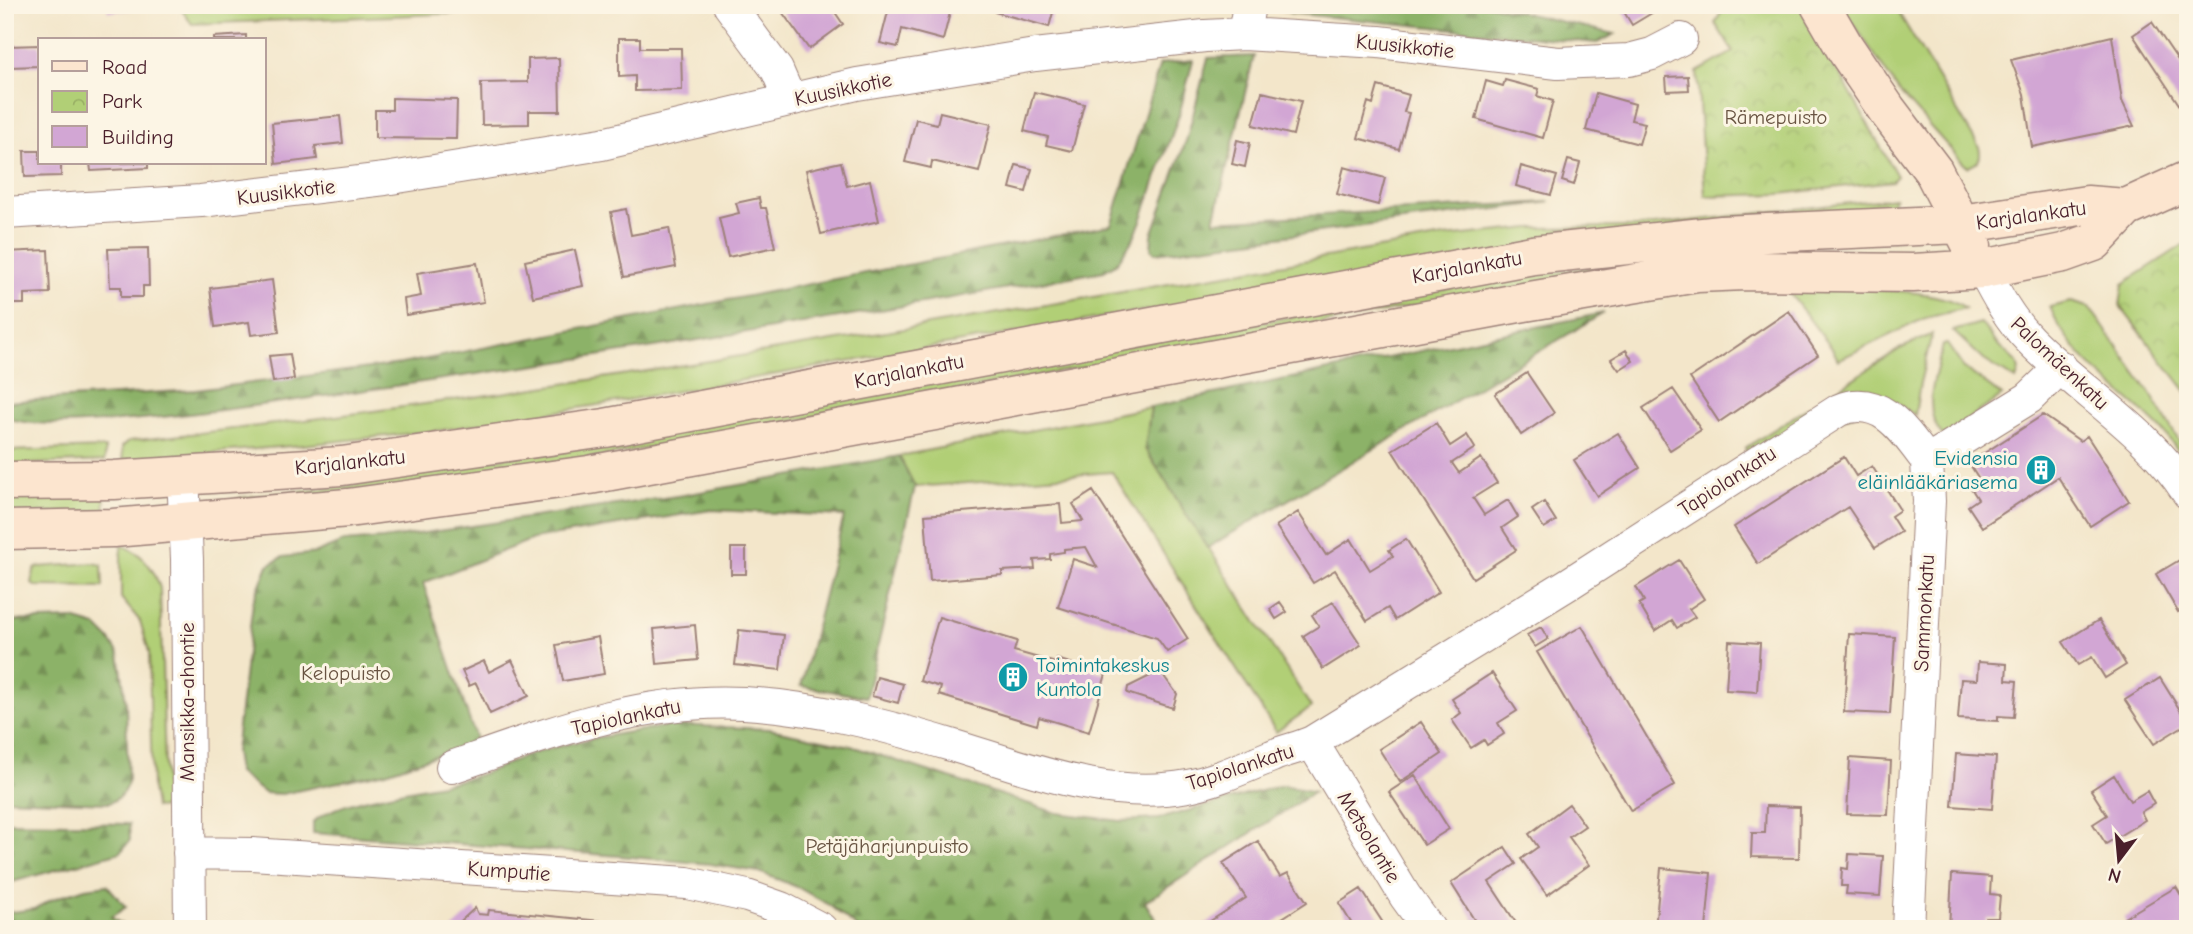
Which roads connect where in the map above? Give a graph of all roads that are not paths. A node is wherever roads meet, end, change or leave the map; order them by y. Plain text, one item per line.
1 (729, 5) edge
2 (1820, 5) edge
3 (1247, 20) edge
4 (1681, 40) dead end
5 (790, 100) junction
6 (2188, 180) edge
7 (2126, 208) junction
8 (5, 213) edge
9 (1962, 224) junction
10 (1983, 268) junction
11 (2061, 367) junction
12 (1927, 461) junction
13 (183, 476) junction
14 (5, 481) edge
15 (2188, 493) edge
16 (185, 522) junction
17 (5, 530) edge
18 (1312, 742) junction
19 (452, 767) dead end
20 (189, 853) junction
21 (190, 929) edge
22 (821, 929) edge
23 (1429, 929) edge
24 (1908, 929) edge

1 - 5 street
2 - 9 main road, Palomäenkatu
3 - 4 street, Kuusikkotie
3 - 5 street, Kuusikkotie
5 - 8 street, Kuusikkotie
6 - 7 main road
7 - 9 main road, Karjalankatu
7 - 10 main road, Karjalankatu
9 - 10 main road, Palomäenkatu
9 - 13 main road, Karjalankatu
10 - 11 street, Palomäenkatu
10 - 16 main road, Karjalankatu
11 - 12 street
11 - 15 street, Palomäenkatu
12 - 18 street, Tapiolankatu
12 - 24 street, Sammonkatu
13 - 14 main road, Karjalankatu
13 - 16 street, Mansikka-ahontie
16 - 17 main road, Karjalankatu
16 - 20 street, Mansikka-ahontie
18 - 19 street, Tapiolankatu
18 - 23 street, Metsolantie
20 - 21 street, Mansikka-ahontie
20 - 22 street, Kumputie

